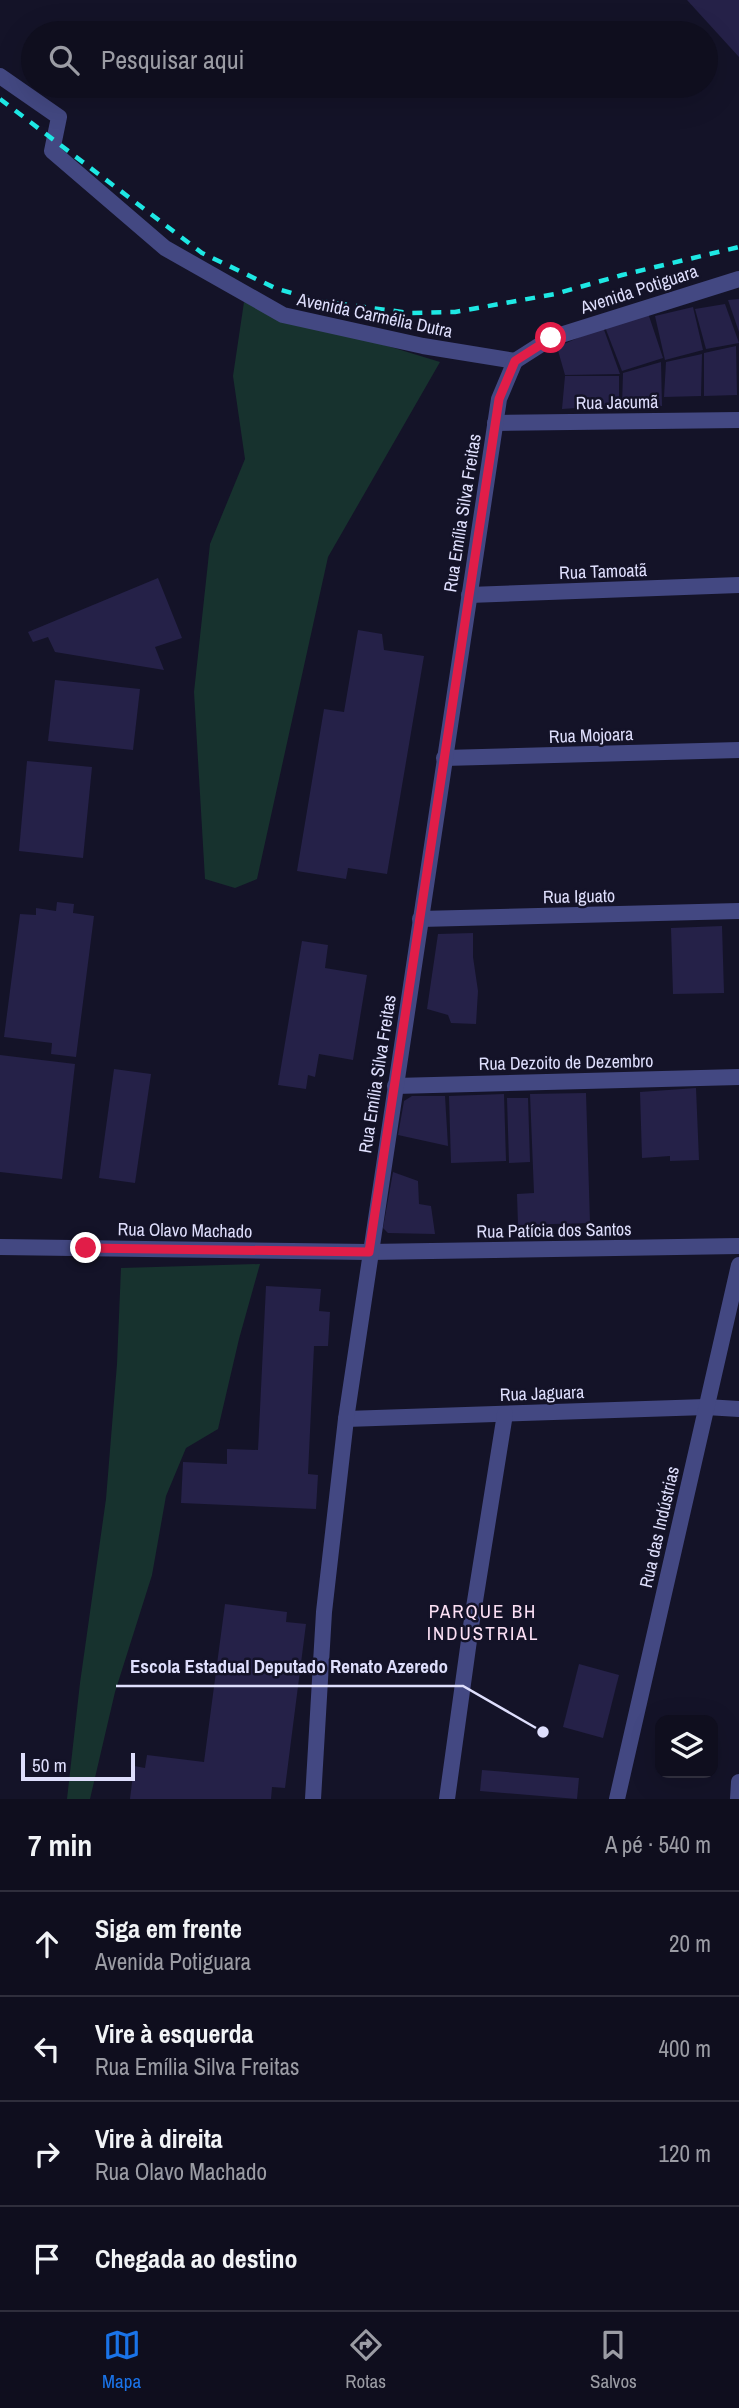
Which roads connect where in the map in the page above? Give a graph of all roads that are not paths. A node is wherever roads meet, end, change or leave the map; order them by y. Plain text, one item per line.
1 (0, 76) edge
2 (21, 91) edge
3 (32, 98) edge
4 (739, 279) edge
5 (515, 361) junction
6 (739, 420) edge
7 (495, 423) junction
8 (739, 585) edge
9 (469, 595) junction
10 (739, 750) edge
11 (444, 758) junction
12 (739, 911) edge
13 (420, 919) junction
14 (739, 1077) edge
15 (395, 1086) junction
16 (739, 1246) edge
17 (0, 1247) edge
18 (369, 1252) junction
19 (739, 1265) edge
20 (706, 1407) junction
21 (739, 1409) edge
22 (505, 1414) junction
23 (346, 1419) junction
24 (739, 1782) edge
25 (313, 1799) edge
26 (447, 1799) edge
27 (617, 1799) edge
28 (738, 1799) edge

1 - 2 street, Avenida Carmélia Dutra
3 - 5 street, Avenida Carmélia Dutra
4 - 5 street, Avenida Potiguara
5 - 7 street, Rua Emília Silva Freitas
6 - 7 street, Rua Jacumã
7 - 9 street, Rua Emília Silva Freitas
8 - 9 street, Rua Tamoatã
9 - 11 street, Rua Emília Silva Freitas
10 - 11 street, Rua Mojoara
11 - 13 street, Rua Emília Silva Freitas
12 - 13 street, Rua Iguato
13 - 15 street, Rua Emília Silva Freitas
14 - 15 street, Rua Dezoito de Dezembro
15 - 18 street, Rua Emília Silva Freitas
16 - 18 street, Rua Patícia dos Santos
17 - 18 street, Rua Olavo Machado
18 - 23 street, Rua Emília Silva Freitas
19 - 20 street, Rua das Indústrias
20 - 21 street, Rua Jaguara
20 - 22 street, Rua Jaguara
20 - 27 street, Rua das Indústrias
22 - 23 street, Rua Jaguara
22 - 26 street
23 - 25 street, Rua Emília Silva Freitas
24 - 28 street

